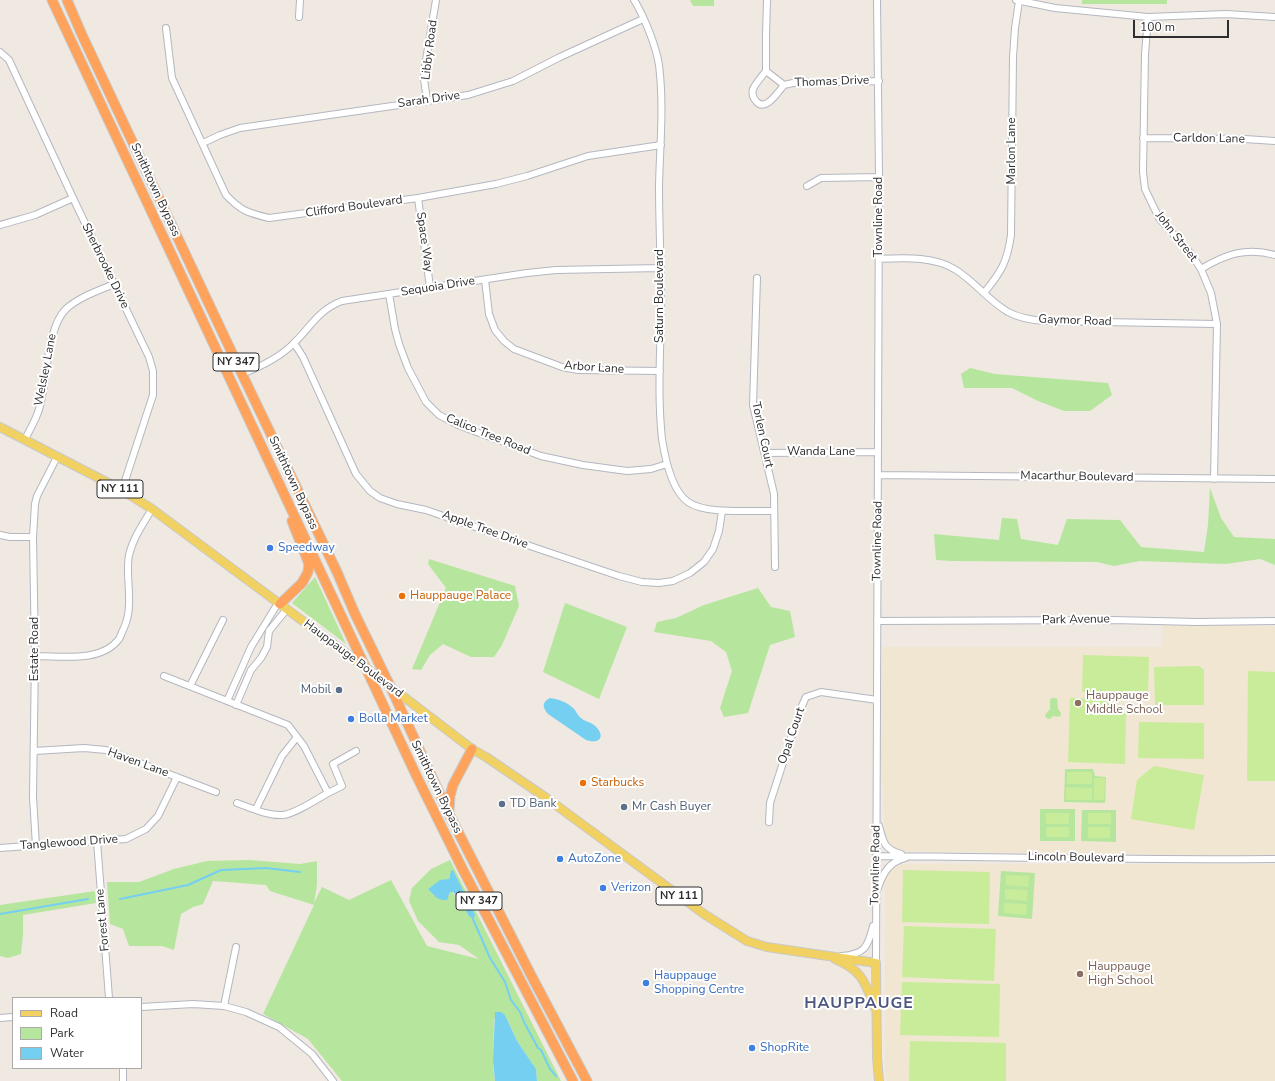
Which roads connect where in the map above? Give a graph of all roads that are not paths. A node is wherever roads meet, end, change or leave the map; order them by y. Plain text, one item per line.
1 (52, 0) edge
2 (67, 0) edge
3 (300, 0) edge
4 (436, 0) edge
5 (634, 0) edge
6 (767, 0) edge
7 (877, 0) edge
8 (1018, 1) edge
9 (299, 17) dead end
10 (1148, 17) junction
11 (1275, 17) edge
12 (643, 19) junction
13 (166, 28) dead end
14 (0, 52) edge
15 (766, 71) junction
16 (879, 80) junction
17 (784, 85) junction
18 (427, 100) junction
19 (1143, 138) junction
20 (1275, 141) edge
21 (203, 143) junction
22 (661, 145) junction
23 (879, 177) junction
24 (807, 186) dead end
25 (73, 198) junction
26 (418, 198) junction
27 (0, 225) edge
28 (1275, 255) edge
29 (879, 259) junction
30 (660, 268) junction
31 (1201, 269) junction
32 (757, 278) dead end
33 (485, 280) junction
34 (114, 284) junction
35 (430, 287) junction
36 (984, 293) junction
37 (389, 294) junction
38 (1217, 324) junction
39 (294, 343) junction
40 (660, 371) junction
41 (242, 374) junction
42 (0, 427) edge
43 (25, 439) junction
44 (878, 452) junction
45 (765, 453) junction
46 (57, 457) junction
47 (667, 464) junction
48 (879, 475) junction
49 (1214, 479) junction
50 (1275, 479) edge
51 (122, 490) junction
52 (291, 508) junction
53 (152, 509) junction
54 (722, 511) junction
55 (774, 511) junction
56 (0, 535) edge
57 (33, 537) junction
58 (775, 568) dead end
59 (282, 605) junction
60 (223, 620) dead end
61 (877, 621) junction
62 (1275, 621) edge
63 (35, 656) junction
64 (247, 656) junction
65 (258, 662) junction
66 (366, 668) junction
67 (164, 676) dead end
68 (190, 686) junction
69 (391, 688) junction
70 (876, 700) junction
71 (227, 701) junction
72 (236, 705) junction
73 (297, 737) junction
74 (472, 749) junction
75 (356, 750) dead end
76 (34, 751) junction
77 (177, 777) junction
78 (216, 792) dead end
79 (328, 793) junction
80 (237, 803) dead end
81 (256, 810) junction
82 (449, 814) junction
83 (877, 817) junction
84 (769, 822) dead end
85 (97, 841) junction
86 (36, 846) junction
87 (0, 848) edge
88 (877, 856) junction
89 (914, 856) junction
90 (1275, 859) edge
91 (876, 895) junction
92 (876, 917) junction
93 (236, 947) dead end
94 (826, 956) junction
95 (876, 963) junction
96 (110, 997) edge
97 (224, 1006) junction
98 (142, 1007) edge
99 (877, 1014) junction
100 (12, 1017) edge
101 (0, 1018) edge
102 (123, 1069) edge
103 (332, 1079) edge
104 (124, 1081) edge
105 (325, 1081) edge
106 (573, 1081) edge
107 (586, 1081) edge
108 (879, 1081) edge

1 - 52 highway, Smithtown Bypass / NY 347
2 - 41 highway, Smithtown Bypass / NY 347
3 - 9 street
4 - 18 street, Libby Road
5 - 12 street, Saturn Boulevard
6 - 15 street
7 - 16 street, Townline Road
8 - 10 street
8 - 36 street, Marlon Lane
10 - 11 street
10 - 19 street, John Street
12 - 18 street, Sarah Drive
12 - 22 street, Saturn Boulevard
13 - 21 street, Clifford Boulevard
14 - 25 street, Sherbrooke Drive
15 - 17 street, Thomas Drive
15 - 17 street
16 - 17 street, Thomas Drive
16 - 23 street, Townline Road
18 - 21 street, Sarah Drive
19 - 20 street, Carldon Lane
19 - 31 street, John Street
21 - 26 street, Clifford Boulevard
22 - 26 street, Clifford Boulevard
22 - 30 street, Saturn Boulevard
23 - 24 street
23 - 29 street, Townline Road
25 - 27 street
25 - 34 street, Sherbrooke Drive
26 - 35 street, Space Way
28 - 31 street
29 - 36 street, Gaymor Road
29 - 44 street, Townline Road
30 - 33 street, Sequoia Drive
30 - 40 street, Saturn Boulevard
31 - 38 street, John Street
32 - 45 street, Torlen Court
33 - 35 street, Sequoia Drive
33 - 40 street, Arbor Lane
34 - 43 street, Welsley Lane
34 - 51 street, Sherbrooke Drive
35 - 37 street, Sequoia Drive
36 - 38 street, Gaymor Road
37 - 39 street, Sequoia Drive
37 - 47 street, Calico Tree Road
38 - 49 street, John Street
39 - 41 street, Sequoia Drive
39 - 54 street, Apple Tree Drive
40 - 47 street, Saturn Boulevard
41 - 69 highway, Smithtown Bypass / NY 347
42 - 43 main road, Hauppauge Boulevard / NY 111
43 - 46 main road, Hauppauge Boulevard / NY 111
44 - 45 street, Wanda Lane
44 - 48 street, Townline Road
45 - 55 street, Torlen Court
46 - 51 main road, Hauppauge Boulevard / NY 111
46 - 57 street, Estate Road
47 - 54 street, Saturn Boulevard
48 - 49 street, Macarthur Boulevard
48 - 61 street, Townline Road
49 - 50 street, Macarthur Boulevard
51 - 53 main road, Hauppauge Boulevard / NY 111
52 - 59 highway
52 - 66 highway, Smithtown Bypass / NY 347
53 - 59 main road, Hauppauge Boulevard / NY 111
53 - 63 street
54 - 55 street, Saturn Boulevard
55 - 58 street, Torlen Court
56 - 57 street
57 - 63 street, Estate Road
59 - 64 street
59 - 65 street
59 - 66 main road, Hauppauge Boulevard / NY 111
60 - 68 street
61 - 62 street, Park Avenue
61 - 70 street, Townline Road
63 - 76 street, Estate Road
64 - 65 street
64 - 71 street
65 - 72 street
66 - 69 main road, Hauppauge Boulevard / NY 111
66 - 106 highway, Smithtown Bypass / NY 347
67 - 68 street
68 - 71 street
69 - 74 main road, Hauppauge Boulevard / NY 111
69 - 82 highway, Smithtown Bypass / NY 347
70 - 83 street, Townline Road
70 - 84 street, Opal Court
71 - 72 street
72 - 73 street
73 - 79 street
73 - 81 street
74 - 82 highway
74 - 94 main road, Hauppauge Boulevard / NY 111
75 - 79 street
76 - 77 street, Haven Lane
76 - 86 street, Estate Road
77 - 78 street, Haven Lane
77 - 85 street, Tanglewood Drive
79 - 81 street
80 - 81 street
82 - 107 highway, Smithtown Bypass / NY 347
83 - 88 street, Townline Road
83 - 89 street
85 - 86 street, Tanglewood Drive
85 - 96 street, Forest Lane
86 - 87 street, Tanglewood Drive
88 - 89 street, Lincoln Boulevard
88 - 91 street, Townline Road
89 - 90 street, Lincoln Boulevard
89 - 91 street
91 - 92 street, Townline Road
92 - 94 street
92 - 95 street, Townline Road
93 - 97 street
94 - 95 main road, Hauppauge Boulevard / NY 111
94 - 99 main road, NY 111
95 - 99 main road, Townline Road / NY 111
97 - 98 street
97 - 103 street
99 - 108 main road, Townline Road / NY 111
100 - 101 street
102 - 104 street
103 - 105 street

